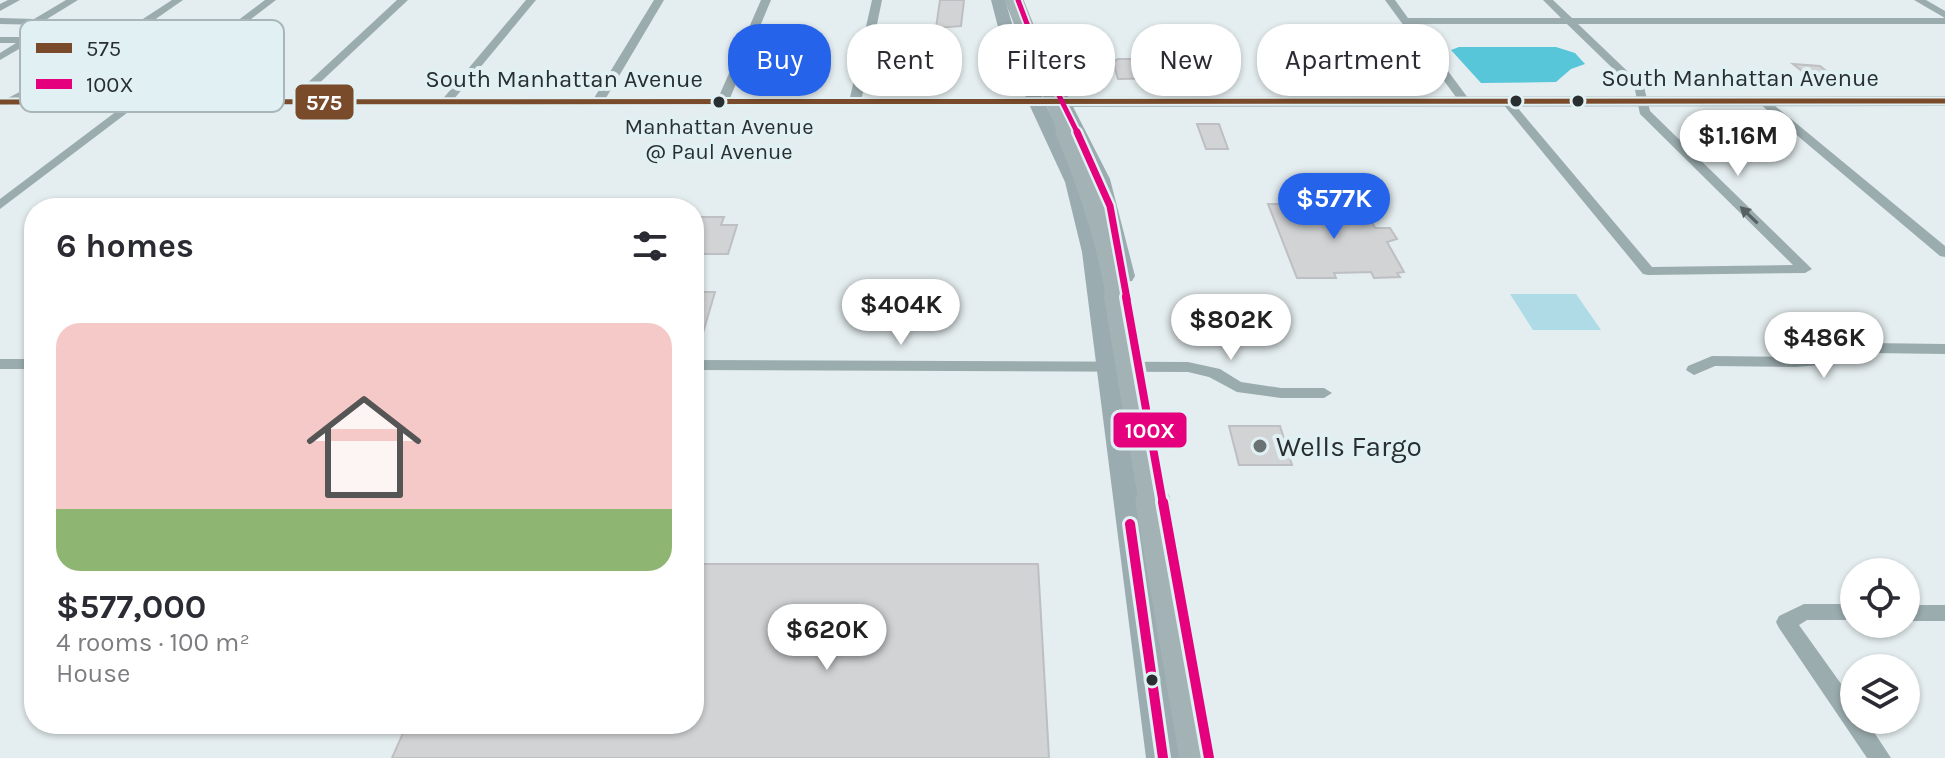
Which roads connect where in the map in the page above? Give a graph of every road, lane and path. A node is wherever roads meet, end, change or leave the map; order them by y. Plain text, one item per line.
1 (15, 0) edge
2 (73, 0) edge
3 (178, 0) edge
4 (271, 0) edge
5 (403, 0) edge
6 (531, 0) edge
7 (659, 0) edge
8 (766, 0) edge
9 (877, 0) edge
10 (1390, 0) edge
11 (1548, 0) edge
12 (1919, 0) edge
13 (1007, 1) edge
14 (0, 8) edge
15 (1945, 18) edge
16 (20, 20) edge
17 (38, 20) edge
18 (148, 20) edge
19 (244, 20) edge
20 (0, 21) edge
21 (1405, 21) junction
22 (1569, 21) junction
23 (20, 46) edge
24 (0, 57) edge
25 (1945, 101) edge
26 (855, 102) junction
27 (1037, 102) junction
28 (1062, 102) junction
29 (1465, 102) junction
30 (1507, 102) junction
31 (1642, 102) junction
32 (1764, 102) junction
33 (284, 103) edge
34 (292, 103) junction
35 (445, 103) junction
36 (597, 103) junction
37 (722, 103) junction
38 (122, 112) edge
39 (0, 205) edge
40 (1118, 247) junction
41 (1945, 253) edge
42 (1094, 264) junction
43 (1945, 349) edge
44 (0, 364) edge
45 (24, 364) edge
46 (704, 365) edge
47 (1108, 366) junction
48 (1140, 367) junction
49 (1694, 370) dead end
50 (1324, 393) dead end
51 (1840, 612) edge
52 (1920, 613) edge
53 (1945, 613) edge
54 (1200, 708) junction
55 (1163, 758) edge
56 (1178, 758) edge
57 (1197, 758) edge
58 (1209, 758) edge
59 (1880, 758) edge

1 - 14 street
2 - 17 street
3 - 18 street
4 - 19 street
5 - 34 street
6 - 35 street
7 - 36 street
8 - 37 street
9 - 26 street
10 - 21 street
11 - 22 street
12 - 15 street
13 - 27 main road
13 - 28 main road
13 - 56 highway
13 - 57 highway, bridge
15 - 22 street
16 - 20 street
21 - 22 street
21 - 29 street
22 - 31 street
23 - 24 street
25 - 32 main road, South Manhattan Avenue
26 - 27 street, South Manhattan Avenue
26 - 37 street, South Manhattan Avenue
27 - 28 main road, South Manhattan Avenue
27 - 40 main road
27 - 42 main road
28 - 29 main road, South Manhattan Avenue
28 - 40 main road
29 - 30 main road, South Manhattan Avenue
30 - 31 main road, South Manhattan Avenue
30 -> 31 street
31 - 32 main road, South Manhattan Avenue
32 - 41 street
33 - 34 street, South Manhattan Avenue
34 - 35 street, South Manhattan Avenue
35 - 36 street, South Manhattan Avenue
36 - 37 street, South Manhattan Avenue
38 - 39 street
40 - 48 main road
42 - 47 main road
42 - 48 main road
43 - 49 street
44 - 45 street
46 - 47 street
47 - 48 street
47 - 54 main road
47 - 55 main road
48 - 50 street
48 - 54 main road
51 - 59 street
52 - 53 street
54 - 58 main road

